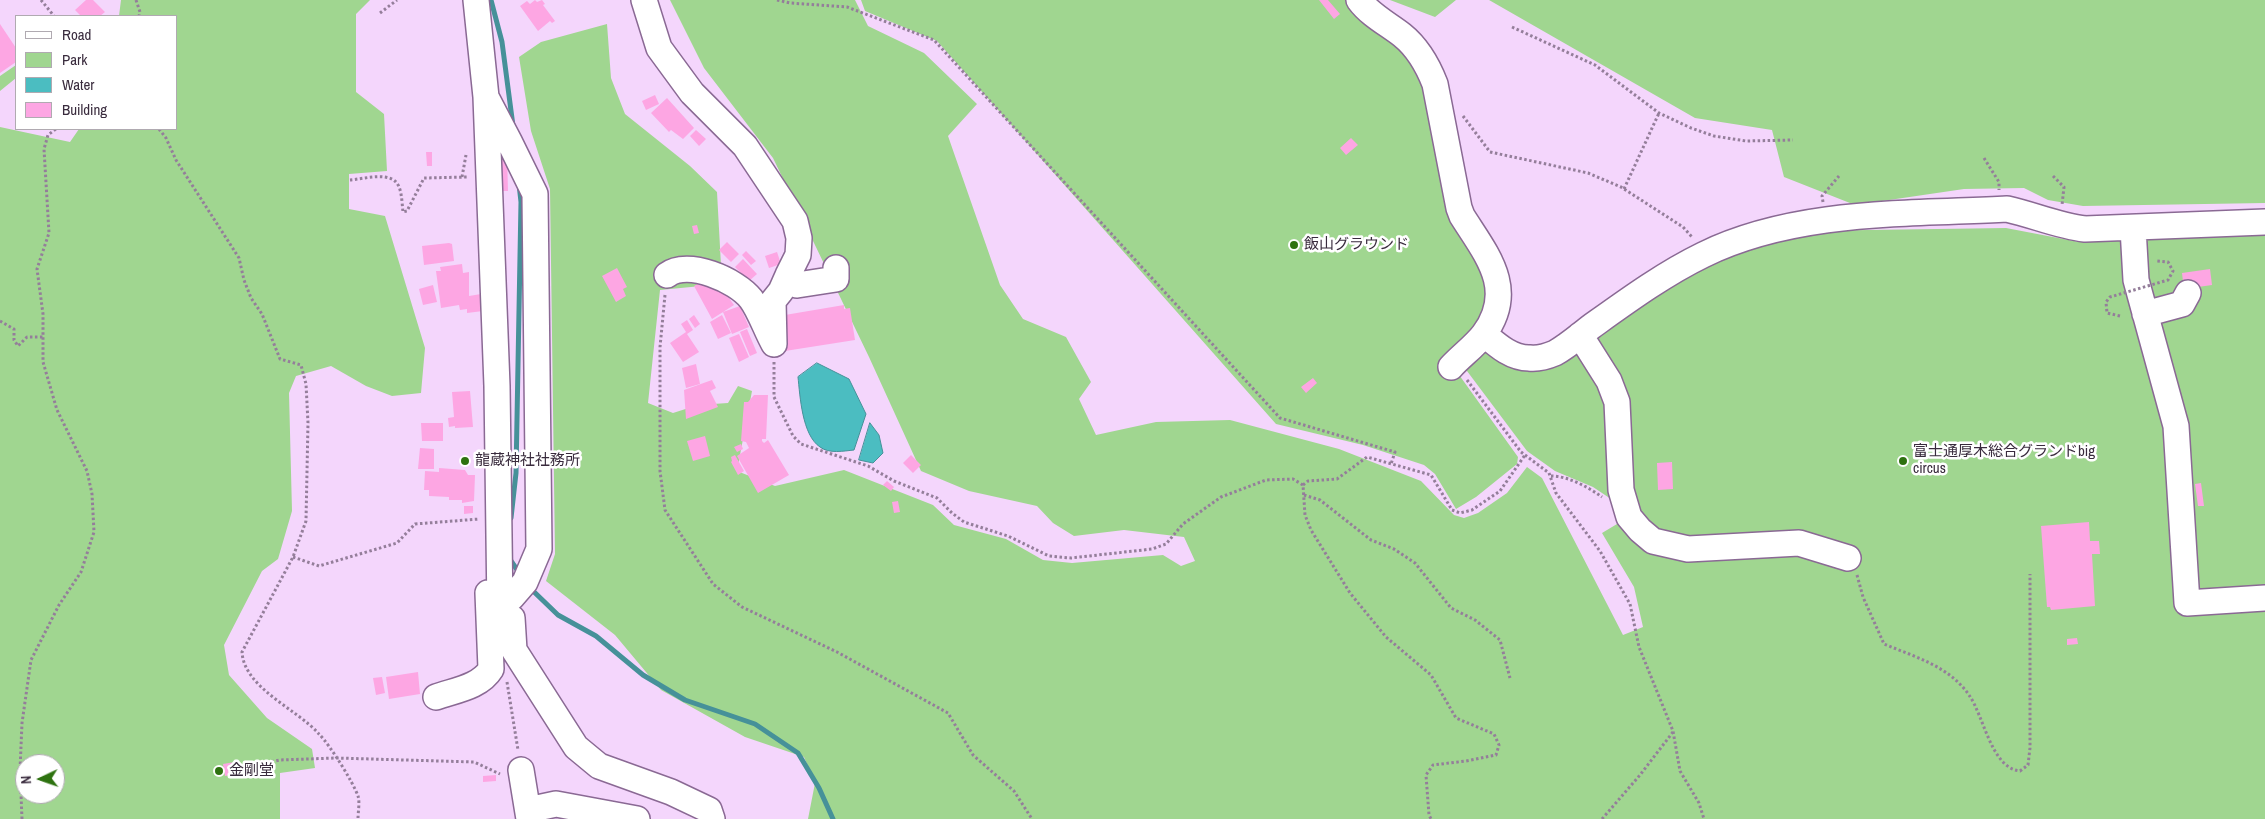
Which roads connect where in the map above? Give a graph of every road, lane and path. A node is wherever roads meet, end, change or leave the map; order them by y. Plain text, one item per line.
1 (41, 0) edge
2 (136, 0) edge
3 (397, 0) edge
4 (476, 0) edge
5 (644, 0) edge
6 (777, 0) edge
7 (1359, 0) edge
8 (380, 13) dead end
9 (53, 15) edge
10 (139, 15) edge
11 (1512, 27) dead end
12 (486, 97) junction
13 (1460, 112) dead end
14 (1659, 113) junction
15 (55, 130) edge
16 (160, 130) edge
17 (1793, 140) dead end
18 (1984, 158) dead end
19 (489, 173) junction
20 (1840, 176) dead end
21 (2054, 176) dead end
22 (350, 180) dead end
23 (1624, 189) junction
24 (2000, 210) junction
25 (1824, 220) junction
26 (2265, 222) edge
27 (2059, 225) junction
28 (2133, 228) junction
29 (1703, 255) junction
30 (2157, 261) dead end
31 (836, 268) dead end
32 (789, 273) junction
33 (667, 275) joint
34 (2188, 293) dead end
35 (2145, 314) junction
36 (2120, 316) dead end
37 (0, 321) edge
38 (1484, 334) junction
39 (1580, 335) junction
40 (43, 337) junction
41 (774, 344) junction
42 (1453, 365) joint
43 (1525, 455) junction
44 (1391, 464) junction
45 (1550, 476) junction
46 (1303, 486) junction
47 (1304, 495) junction
48 (1628, 512) junction
49 (499, 547) junction
50 (293, 557) junction
51 (1848, 558) joint
52 (2030, 574) dead end
53 (499, 595) junction
54 (2265, 598) edge
55 (1510, 678) dead end
56 (507, 680) dead end
57 (436, 697) dead end
58 (1673, 731) junction
59 (336, 758) junction
60 (242, 768) dead end
61 (522, 777) junction
62 (528, 815) edge
63 (22, 819) edge
64 (358, 819) edge
65 (637, 819) edge
66 (712, 819) edge
67 (1032, 819) edge
68 (1431, 819) edge
69 (1602, 819) edge
70 (1704, 819) edge

1 - 9 path
2 - 10 path
3 - 8 path
4 - 12 street
5 - 32 street
6 - 44 path
7 - 38 street
11 - 14 path
12 - 19 street
12 - 53 street
13 - 23 path
14 - 17 path
14 - 23 path
15 - 40 path
16 - 50 path
18 - 24 path
19 - 22 path
19 - 49 street
20 - 25 path
21 - 27 path
23 - 29 path
24 - 25 street
24 - 27 street
25 - 29 street
26 - 28 street
27 - 28 street
28 - 35 street
29 - 39 street
30 - 36 path, bridge
31 - 32 street
32 - 41 street
33 - 41 street
33 - 67 path
34 - 35 street
35 - 54 street
37 - 40 path
38 - 39 street
38 - 42 street
39 - 48 street
40 - 63 path
41 - 46 path
42 - 43 path
43 - 44 path
43 - 45 path
44 - 46 path
45 - 48 path
45 - 58 path
46 - 47 path
47 - 55 path
47 - 68 path
48 - 51 street
49 - 50 path
49 - 53 street
49 - 57 street
50 - 59 path
51 - 52 path
53 - 66 street
56 - 61 path
58 - 69 path
58 - 70 path
59 - 60 path
59 - 61 path
59 - 64 path
61 - 62 street
62 - 65 street

